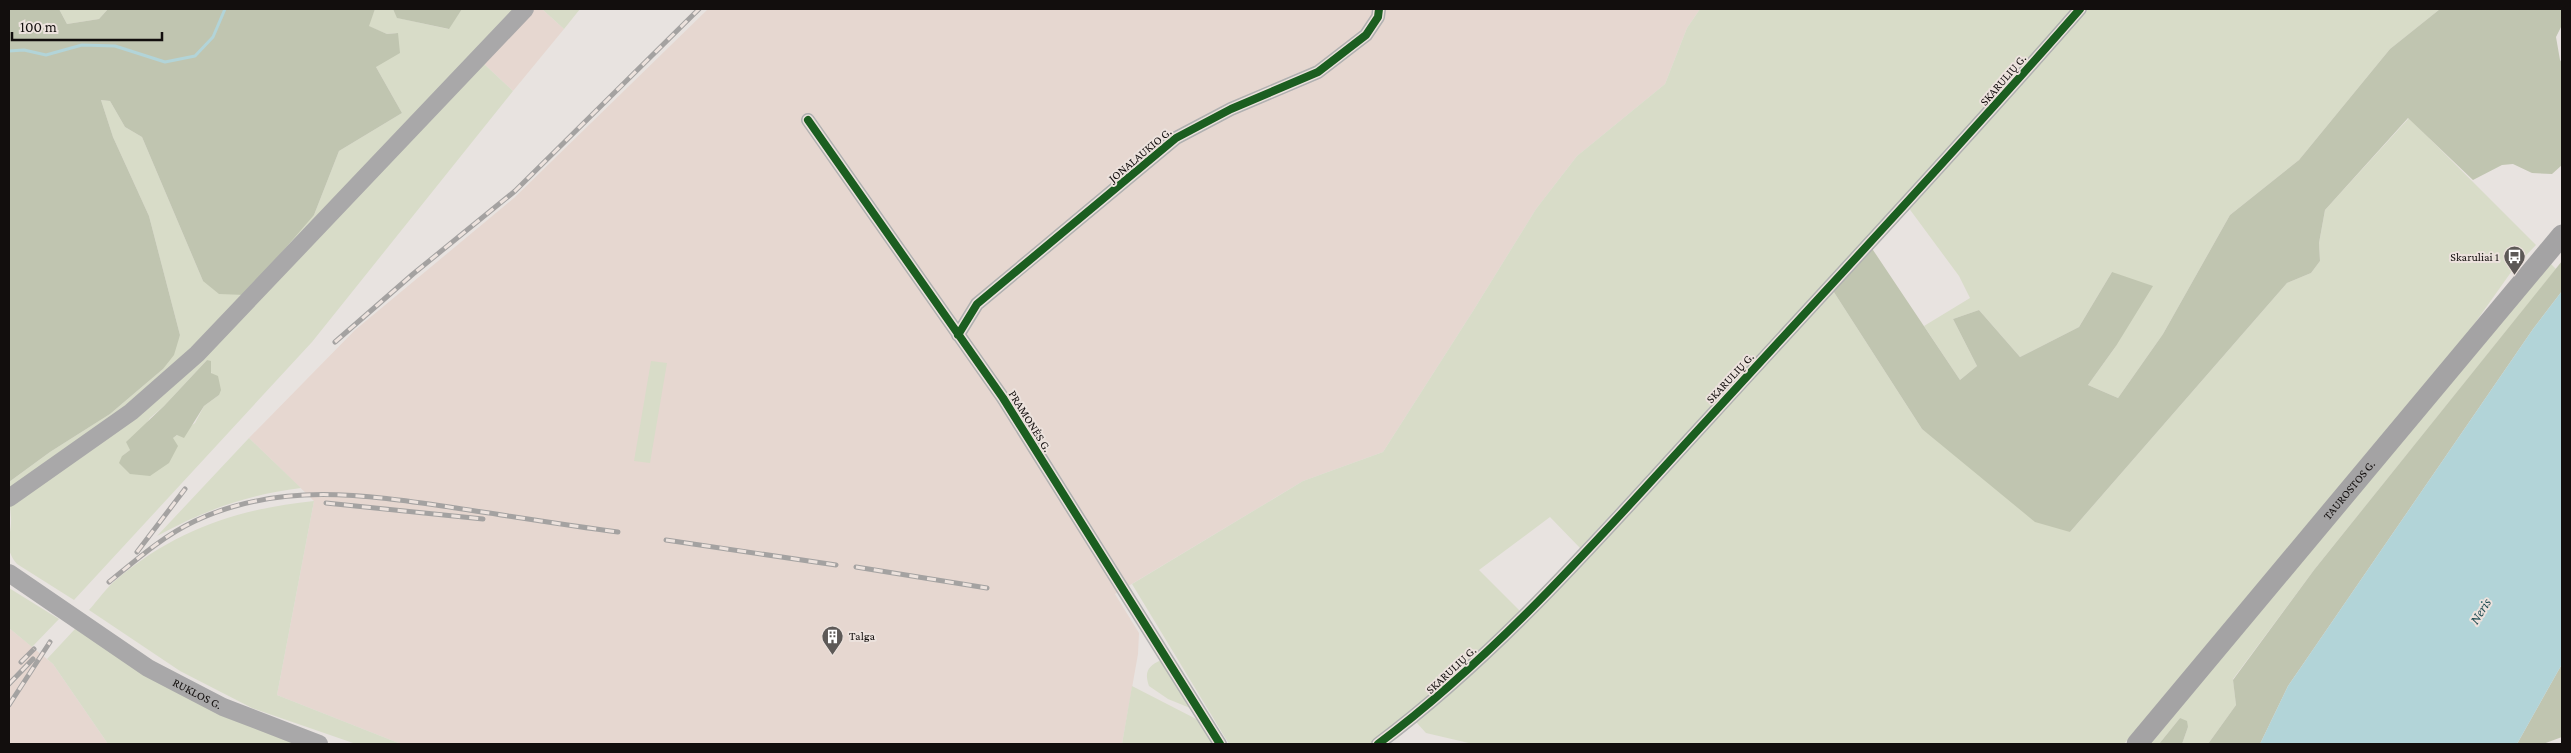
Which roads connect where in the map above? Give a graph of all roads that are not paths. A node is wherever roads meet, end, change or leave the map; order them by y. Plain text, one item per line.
1 (525, 9) edge
2 (1380, 9) edge
3 (2080, 9) edge
4 (808, 120) dead end
5 (2562, 235) edge
6 (958, 335) junction
7 (11, 498) edge
8 (9, 573) edge
9 (319, 744) edge
10 (1220, 744) edge
11 (1380, 744) edge
12 (2137, 744) edge

1 - 7 main road
2 - 6 street, JONALAUKIO G.
3 - 11 street, SKARULIŲ G.
4 - 6 street, PRAMONĖS G.
5 - 12 highway, TAUROSTOS G.
6 - 10 street, PRAMONĖS G.
8 - 9 main road, RUKLOS G.

